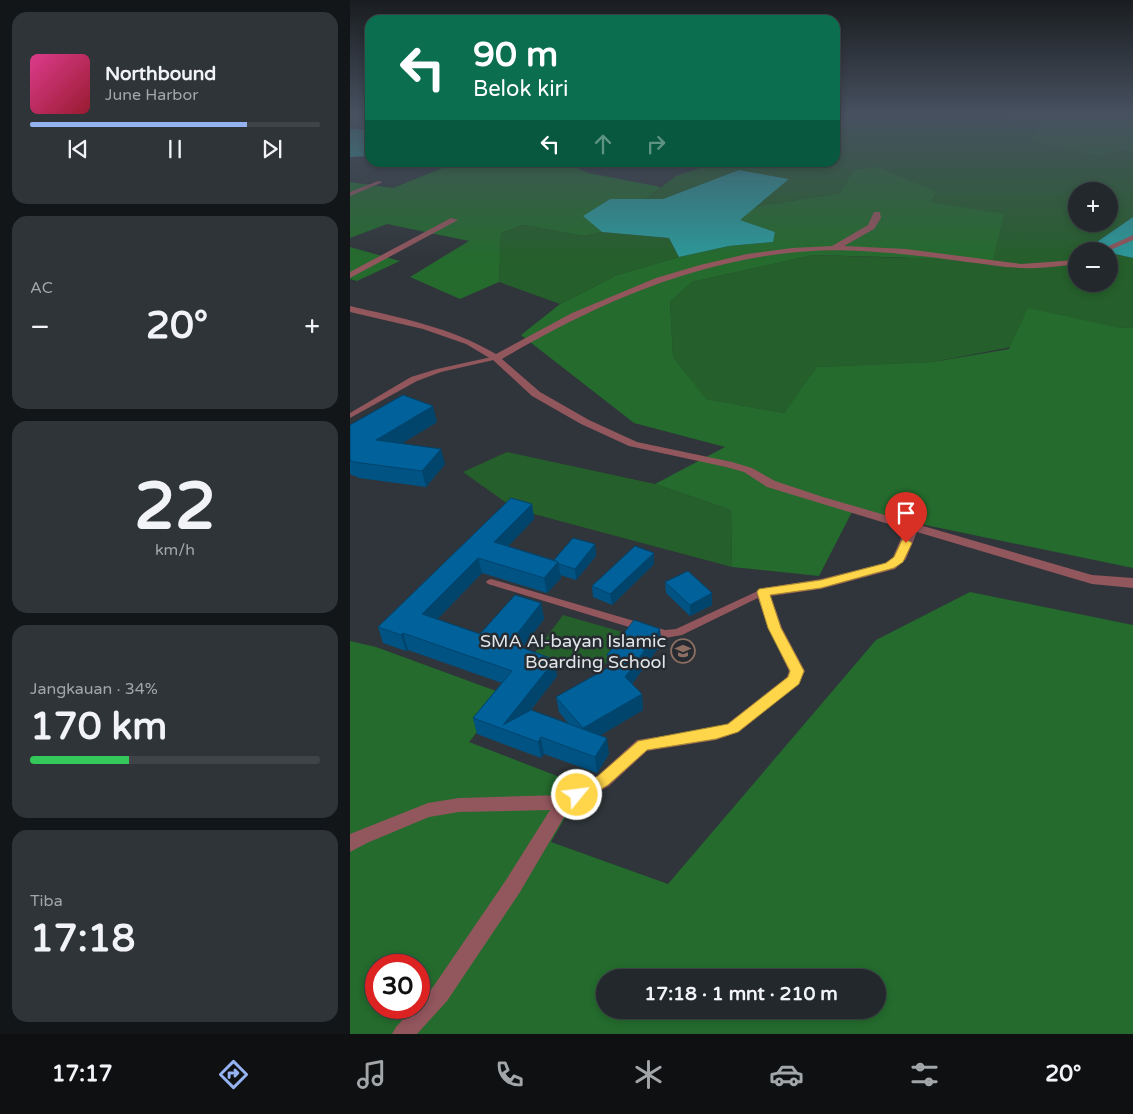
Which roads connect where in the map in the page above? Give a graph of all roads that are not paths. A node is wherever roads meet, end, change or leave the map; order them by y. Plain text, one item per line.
1 (380, 182) dead end
2 (350, 194) edge
3 (877, 214) dead end
4 (454, 220) dead end
5 (1133, 237) edge
6 (1118, 244) edge
7 (834, 248) junction
8 (1068, 263) edge
9 (350, 275) edge
10 (350, 309) edge
11 (496, 358) junction
12 (350, 416) edge
13 (913, 526) junction
14 (491, 582) dead end
15 (1133, 583) edge
16 (763, 592) junction
17 (564, 802) junction
18 (350, 844) edge
19 (404, 1034) edge

1 - 2 street
3 - 7 street
4 - 9 street
5 - 6 street
7 - 8 street
7 - 11 street
10 - 11 street
11 - 12 lane
11 - 13 street
13 - 15 street
13 - 16 street
14 - 16 lane
16 - 17 street
17 - 18 street
17 - 19 street

